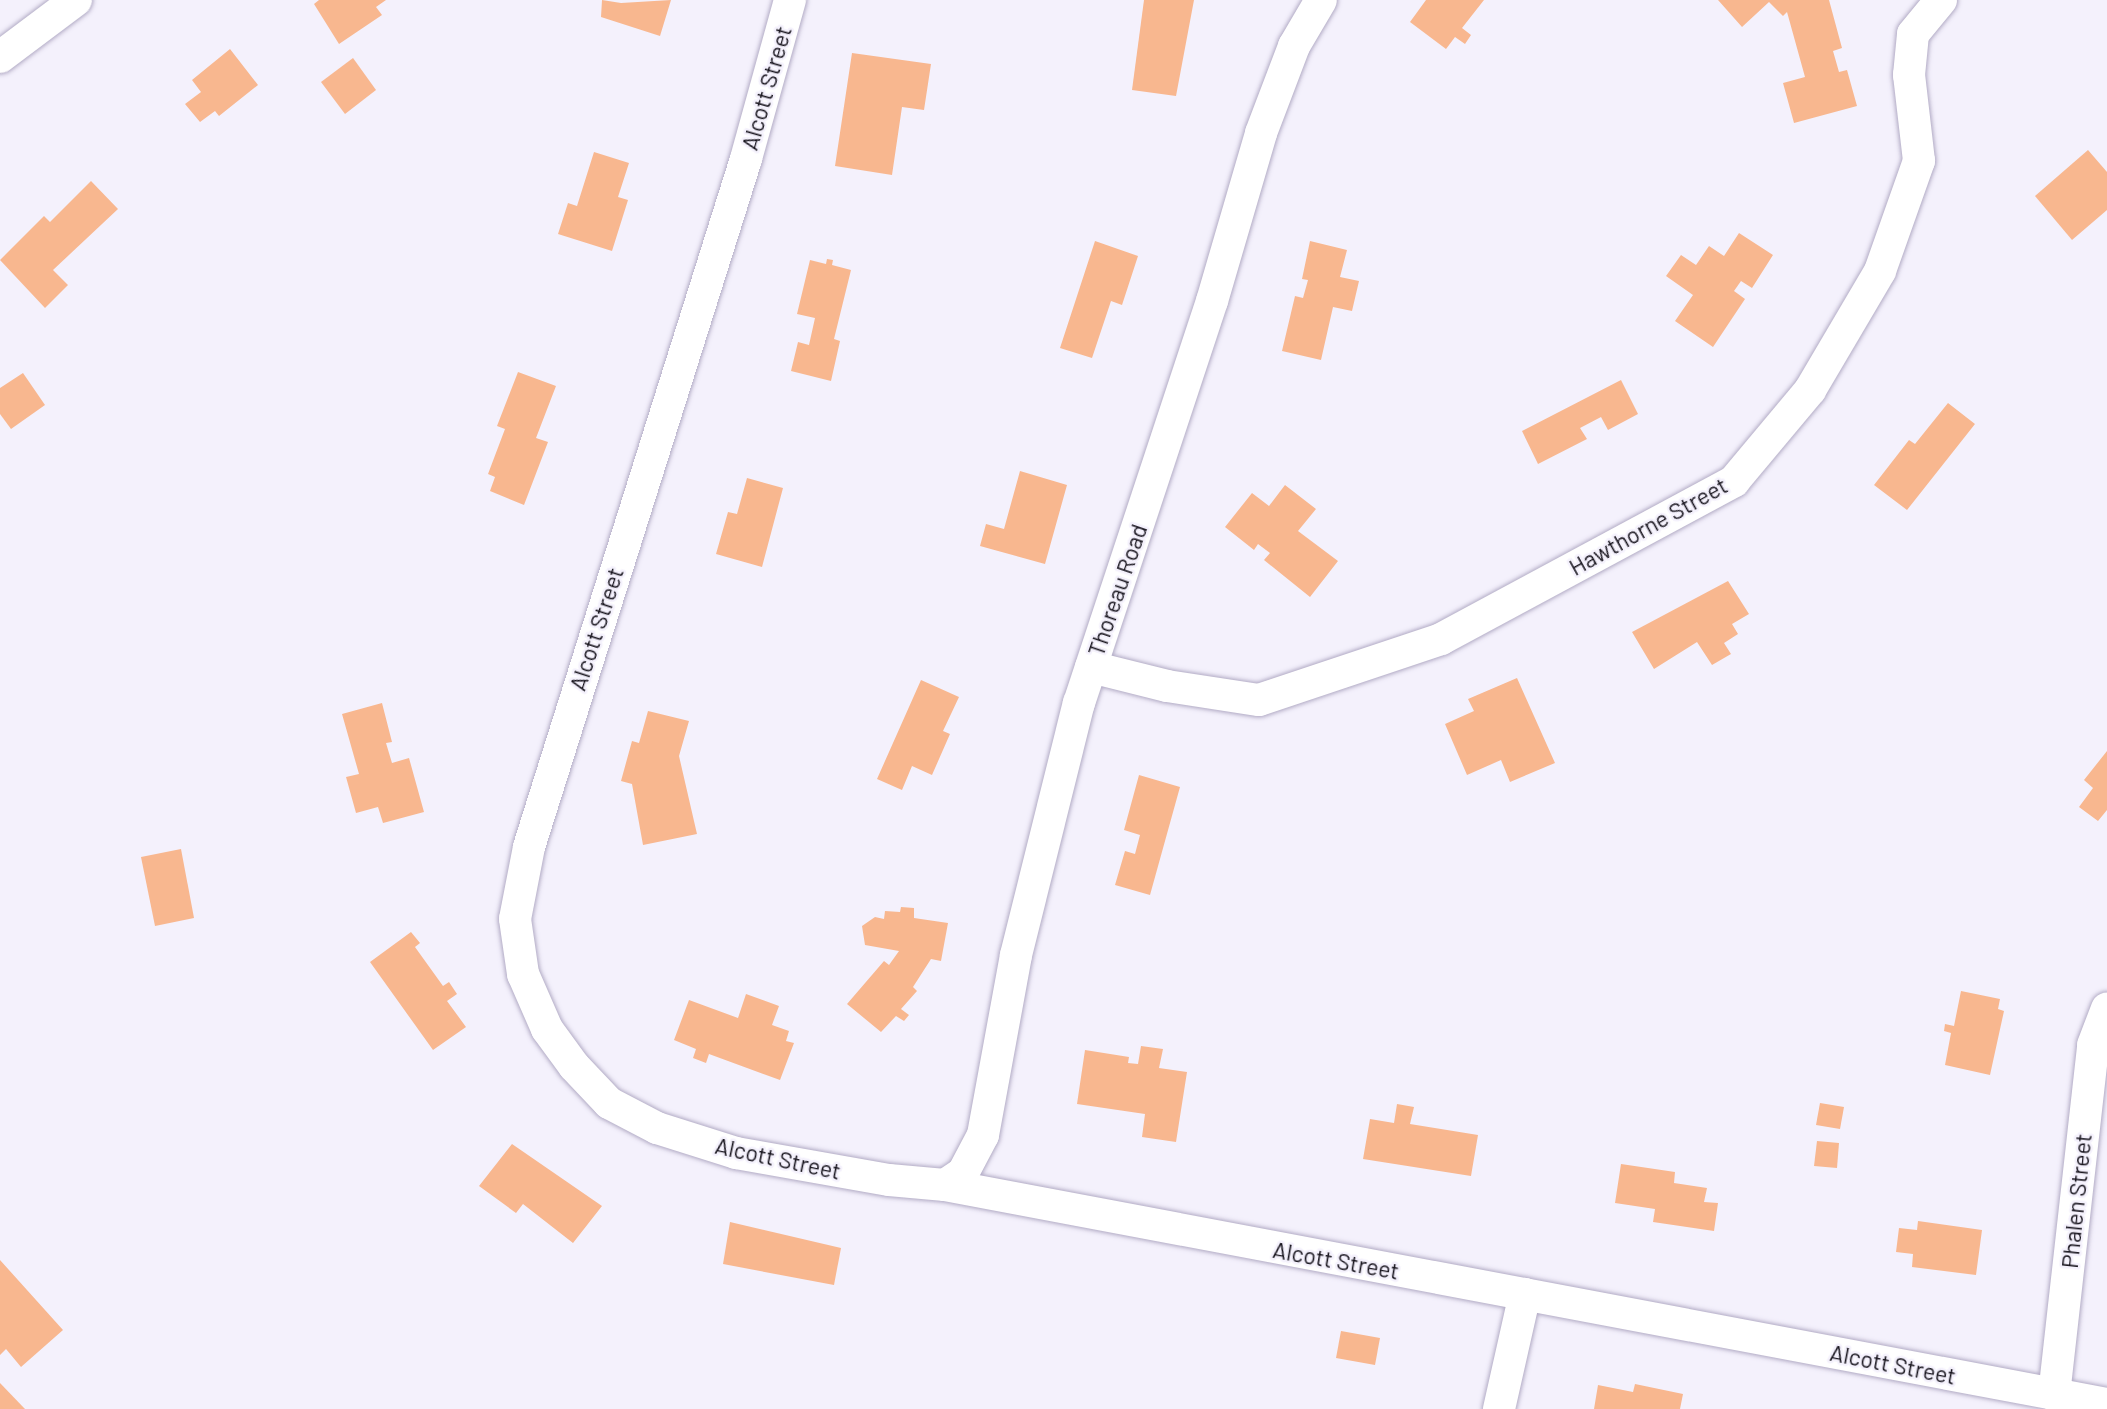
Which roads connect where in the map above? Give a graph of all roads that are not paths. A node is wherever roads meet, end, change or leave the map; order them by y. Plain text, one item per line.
1 (76, 0) edge
2 (790, 0) edge
3 (1321, 0) edge
4 (1941, 0) edge
5 (0, 57) edge
6 (1091, 667) junction
7 (2107, 1009) edge
8 (945, 1185) junction
9 (1525, 1294) junction
10 (2054, 1395) junction
11 (2107, 1404) edge
12 (1499, 1409) edge

1 - 5 street
2 - 8 street, Alcott Street
3 - 6 street, Thoreau Road
4 - 6 street, Hawthorne Street
6 - 8 street, Thoreau Road
7 - 10 street, Phalen Street
8 - 9 street, Alcott Street
9 - 10 street, Alcott Street
9 - 12 street
10 - 11 street, Alcott Street

